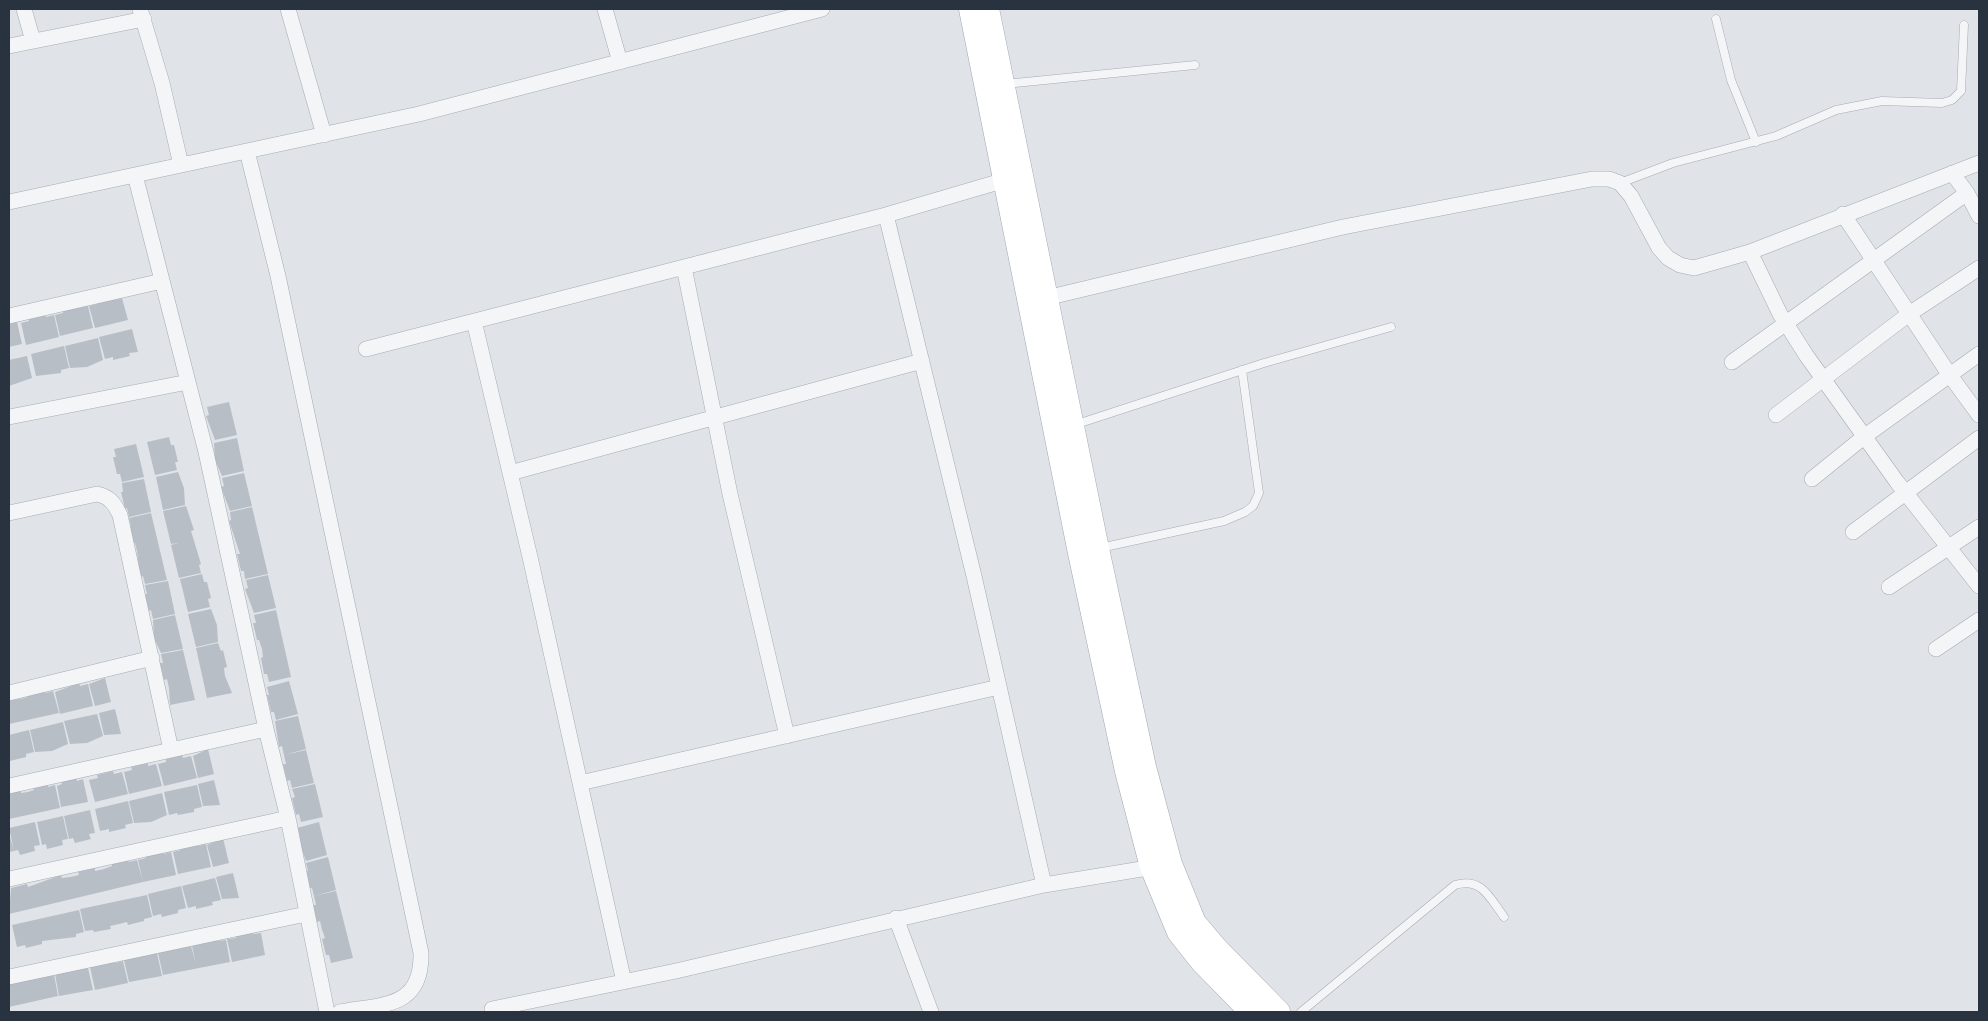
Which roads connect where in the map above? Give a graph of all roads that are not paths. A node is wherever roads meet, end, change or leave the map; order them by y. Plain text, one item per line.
1 (24, 9) edge
2 (288, 9) edge
3 (605, 9) edge
4 (822, 9) edge
5 (971, 9) edge
6 (987, 9) edge
7 (142, 14) edge
8 (1716, 19) dead end
9 (1964, 25) dead end
10 (33, 41) junction
11 (9, 46) edge
12 (620, 62) junction
13 (1195, 65) dead end
14 (1003, 85) junction
15 (324, 134) junction
16 (1756, 142) junction
17 (247, 151) junction
18 (1979, 163) edge
19 (181, 165) junction
20 (1952, 173) junction
21 (135, 175) junction
22 (1013, 178) junction
23 (1620, 183) junction
24 (1967, 193) junction
25 (9, 202) edge
26 (886, 214) junction
27 (1843, 214) junction
28 (1979, 216) edge
29 (1750, 252) junction
30 (1874, 262) junction
31 (684, 267) junction
32 (1979, 268) edge
33 (162, 281) junction
34 (1046, 298) junction
35 (1909, 314) junction
36 (9, 316) edge
37 (474, 321) junction
38 (1786, 324) junction
39 (1391, 327) dead end
40 (366, 349) dead end
41 (1979, 354) edge
42 (922, 361) junction
43 (1732, 362) dead end
44 (1242, 370) junction
45 (1949, 374) junction
46 (1824, 380) junction
47 (188, 382) junction
48 (1776, 415) dead end
49 (1979, 415) edge
50 (9, 417) edge
51 (715, 418) junction
52 (1072, 426) junction
53 (1864, 436) junction
54 (1979, 438) edge
55 (510, 473) junction
56 (1812, 479) dead end
57 (1906, 493) junction
58 (9, 513) edge
59 (1979, 527) edge
60 (1852, 532) dead end
61 (1950, 547) junction
62 (1089, 551) junction
63 (1979, 586) edge
64 (1889, 588) dead end
65 (1979, 620) edge
66 (1936, 649) dead end
67 (152, 658) junction
68 (999, 687) junction
69 (9, 690) edge
70 (266, 730) junction
71 (787, 736) junction
72 (171, 750) junction
73 (580, 783) junction
74 (9, 786) edge
75 (288, 818) junction
76 (1161, 866) junction
77 (9, 879) edge
78 (1044, 885) junction
79 (306, 914) junction
80 (1504, 917) dead end
81 (896, 918) junction
82 (9, 977) edge
83 (624, 982) junction
84 (492, 1009) dead end
85 (327, 1012) edge
86 (340, 1012) edge
87 (931, 1012) edge
88 (1252, 1012) edge
89 (1278, 1012) edge
90 (1301, 1012) edge

1 - 10 street
2 - 15 street
3 - 12 street
4 - 12 street
5 - 22 main road
6 - 14 main road
7 - 10 street
7 - 19 street
8 - 16 lane
9 - 16 lane
10 - 11 street
12 - 15 street
13 - 14 lane
14 - 22 main road
15 - 17 street
16 - 23 lane
17 - 19 street
17 - 86 street
18 - 20 street
19 - 21 street
20 - 24 street
20 - 27 street
21 - 25 street
21 - 33 street
22 - 26 street
22 - 34 main road
22 - 62 main road
23 - 29 street
23 - 34 street
24 - 28 street
24 - 30 street
26 - 31 street
26 - 42 street
27 - 29 street
27 - 30 street
29 - 38 street
30 - 35 street
30 - 38 street
31 - 37 street
31 - 51 street
32 - 35 street
33 - 36 street
33 - 47 street
34 - 52 main road
35 - 45 street
35 - 46 street
37 - 40 street
37 - 55 street
38 - 43 street
38 - 46 street
39 - 44 lane
41 - 45 street
42 - 51 street
42 - 68 street
44 - 52 lane
44 - 62 lane
45 - 49 street
45 - 53 street
46 - 48 street
46 - 53 street
47 - 50 street
47 - 70 street
51 - 55 street
51 - 71 street
52 - 62 main road
53 - 56 street
53 - 57 street
54 - 57 street
55 - 73 street
57 - 60 street
57 - 61 street
58 - 67 street
59 - 61 street
61 - 63 street
61 - 64 street
62 - 76 main road
65 - 66 street
67 - 69 street
67 - 72 street
68 - 71 street
68 - 78 street
70 - 72 street
70 - 75 street
71 - 73 street
72 - 74 street
73 - 83 street
75 - 77 street
75 - 79 street
76 - 78 street
76 - 88 main road
76 - 89 main road
78 - 81 street
79 - 82 street
79 - 85 street
80 - 90 lane
81 - 83 street
81 - 87 street
83 - 84 street

